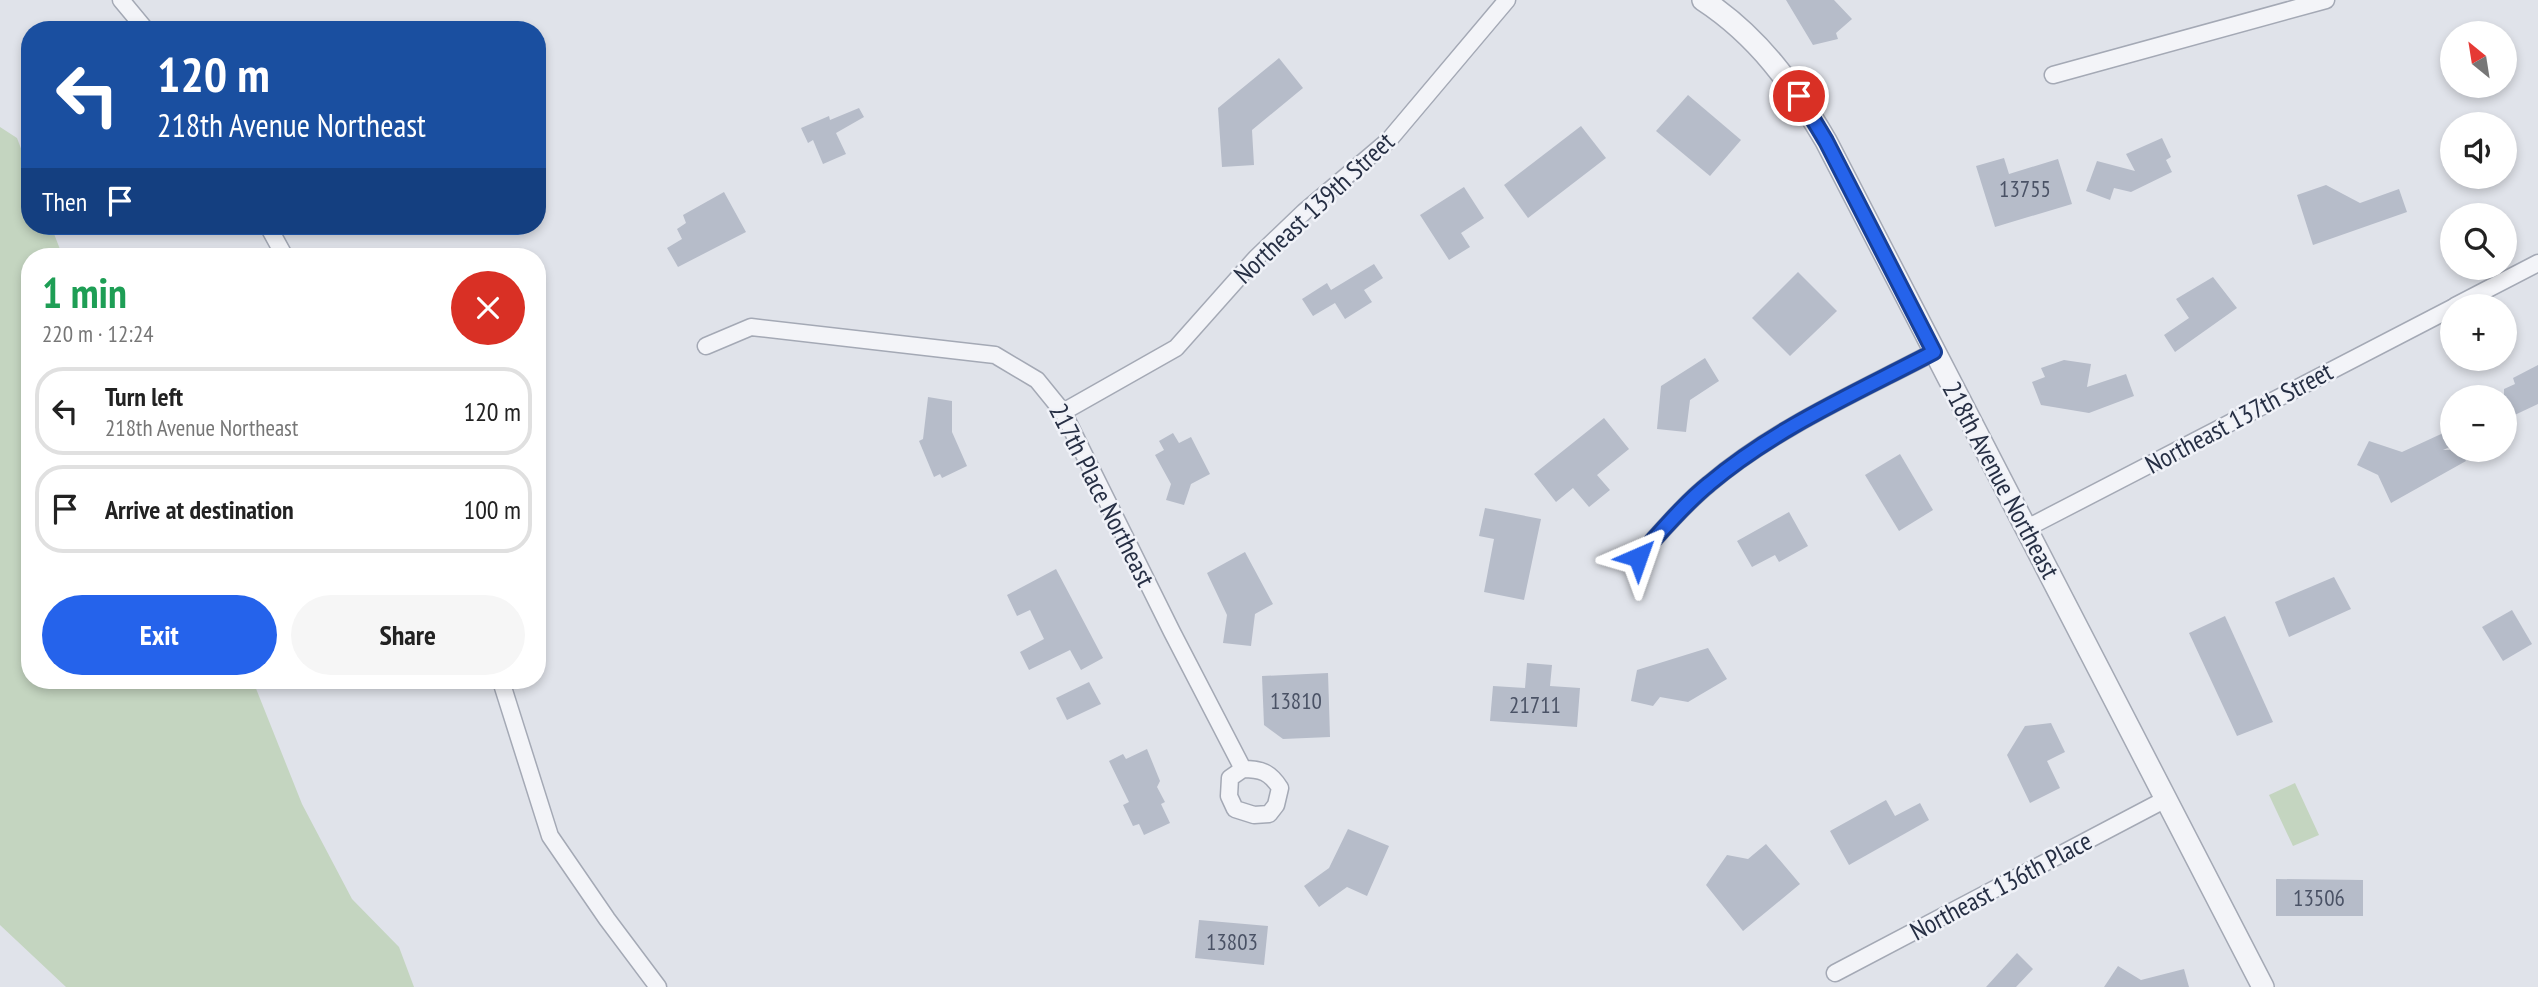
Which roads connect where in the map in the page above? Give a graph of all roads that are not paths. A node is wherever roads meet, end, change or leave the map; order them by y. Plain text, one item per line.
1 (121, 0) edge
2 (1507, 0) edge
3 (1703, 0) edge
4 (2326, 0) edge
5 (138, 21) edge
6 (2053, 75) dead end
7 (2538, 263) edge
8 (2478, 294) edge
9 (2440, 314) edge
10 (706, 346) dead end
11 (1934, 352) junction
12 (1063, 412) junction
13 (2027, 528) junction
14 (1638, 557) dead end
15 (504, 689) edge
16 (1243, 769) dead end
17 (2166, 799) junction
18 (1835, 973) dead end
19 (658, 987) edge
20 (2263, 987) edge

1 - 5 street
2 - 12 street, Northeast 139th Street
3 - 11 street, 218th Avenue Northeast
4 - 6 street
7 - 8 street, Northeast 137th Street
9 - 13 street, Northeast 137th Street
10 - 12 street, 217th Place Northeast
11 - 13 street, 218th Avenue Northeast
11 - 14 street
12 - 16 street, 217th Place Northeast
13 - 17 street, 218th Avenue Northeast
15 - 19 street
17 - 18 street, Northeast 136th Place
17 - 20 street, 218th Avenue Northeast

